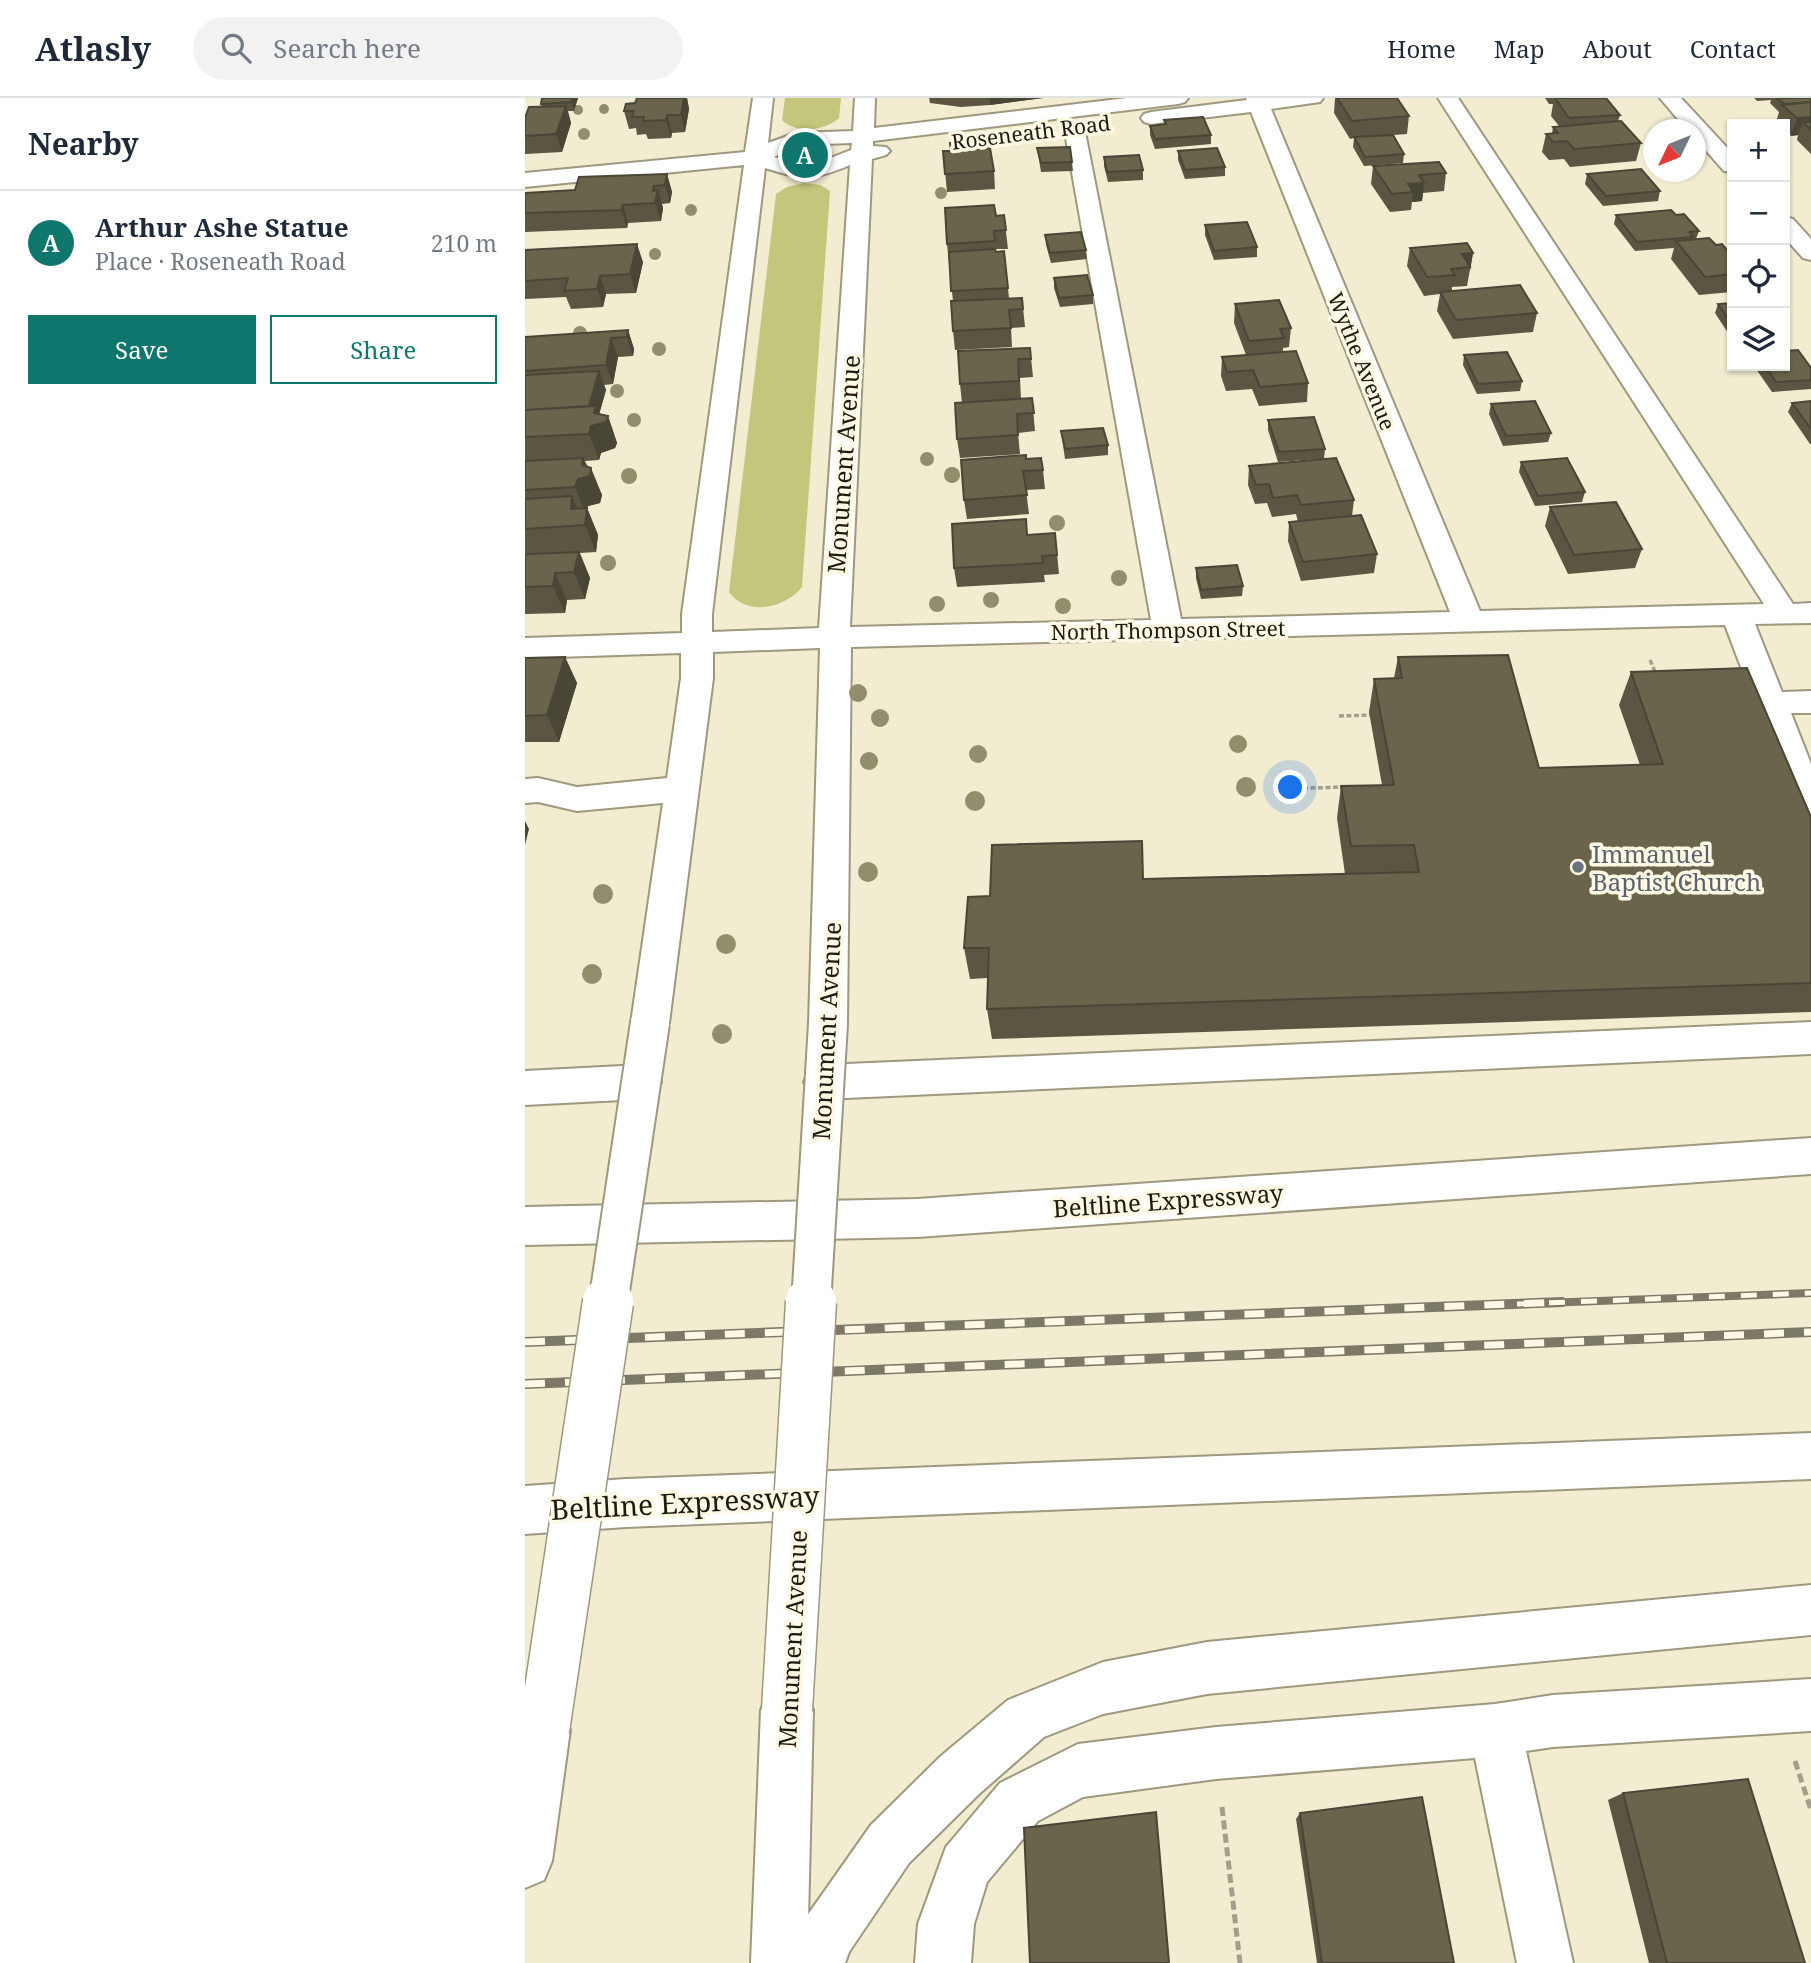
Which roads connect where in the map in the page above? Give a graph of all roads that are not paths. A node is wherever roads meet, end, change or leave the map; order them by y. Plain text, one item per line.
1 (763, 98) edge
2 (866, 98) edge
3 (1178, 98) edge
4 (1313, 98) edge
5 (1448, 98) edge
6 (1670, 98) edge
7 (1257, 101) edge
8 (1084, 111) edge
9 (863, 145) junction
10 (754, 158) junction
11 (1727, 161) edge
12 (525, 180) edge
13 (1790, 230) edge
14 (1811, 253) edge
15 (1798, 613) edge
16 (1736, 615) junction
17 (1470, 623) junction
18 (1168, 631) junction
19 (835, 638) junction
20 (697, 642) junction
21 (525, 648) edge
22 (1811, 702) edge
23 (1770, 703) junction
24 (683, 789) junction
25 (525, 791) edge
26 (1811, 807) edge
27 (1811, 1038) edge
28 (641, 1082) junction
29 (824, 1082) junction
30 (525, 1088) edge
31 (1811, 1156) edge
32 (525, 1226) edge
33 (1811, 1456) edge
34 (525, 1510) edge
35 (1811, 1610) edge
36 (1811, 1705) edge
37 (1495, 1730) junction
38 (525, 1861) edge
39 (779, 1963) edge
40 (817, 1963) edge
41 (943, 1963) edge
42 (1545, 1963) edge

1 - 10 main road
2 - 9 main road, Monument Avenue
3 - 8 main road, Roseneath Road
4 - 7 main road, Roseneath Road
5 - 15 main road
6 - 11 main road
7 - 8 main road, Roseneath Road
7 - 17 main road, Wythe Avenue
8 - 9 main road, Roseneath Road
8 - 18 main road
9 - 10 main road, Roseneath Road
9 - 10 main road, Roseneath Road
9 - 19 main road, Monument Avenue
10 - 12 main road, Roseneath Road
10 - 20 main road
13 - 14 main road
15 - 16 main road, North Thompson Street
16 - 17 main road, North Thompson Street
16 - 23 main road
17 - 18 main road, North Thompson Street
18 - 19 main road, North Thompson Street
19 - 20 main road, North Thompson Street
19 - 29 main road, Monument Avenue, bridge
20 - 21 main road, North Thompson Street
20 - 24 main road
22 - 23 main road
23 - 26 main road
24 - 25 main road
24 - 28 main road, bridge
27 - 29 main road
28 - 30 main road
28 - 38 main road, bridge
29 - 39 main road, Monument Avenue, bridge
31 - 32 main road, Beltline Expressway
33 - 34 main road, Beltline Expressway
35 - 40 main road
36 - 37 main road
37 - 41 main road
37 - 42 main road

